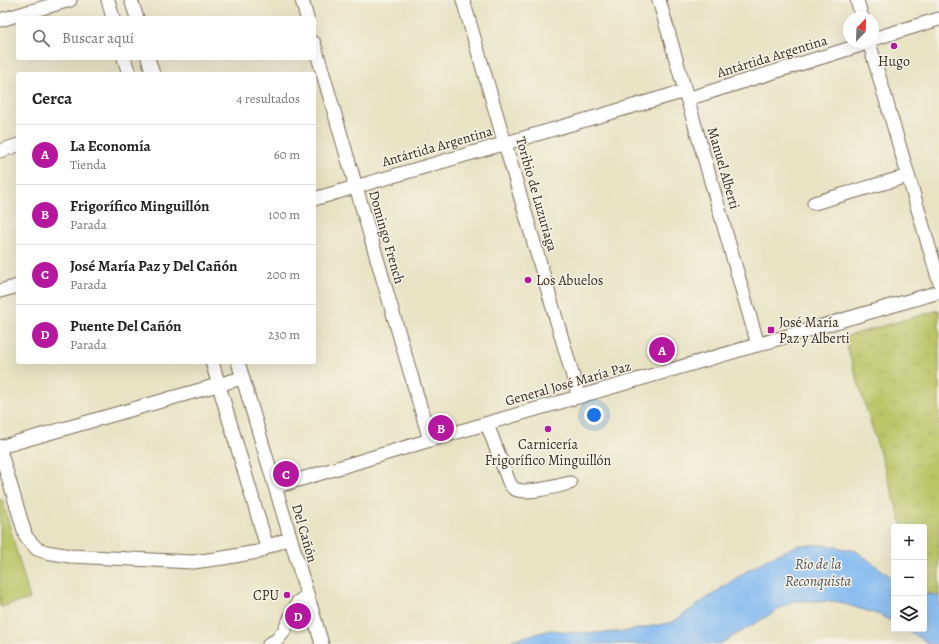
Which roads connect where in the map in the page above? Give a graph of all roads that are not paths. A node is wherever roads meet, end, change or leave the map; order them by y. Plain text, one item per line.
1 (70, 0) edge
2 (108, 0) edge
3 (132, 0) edge
4 (302, 0) edge
5 (463, 0) edge
6 (659, 0) edge
7 (857, 0) edge
8 (860, 12) edge
9 (112, 16) edge
10 (136, 16) edge
11 (306, 16) edge
12 (939, 19) edge
13 (0, 20) edge
14 (879, 37) edge
15 (850, 48) edge
16 (870, 48) edge
17 (316, 50) edge
18 (125, 60) edge
19 (149, 60) edge
20 (128, 72) edge
21 (152, 72) edge
22 (686, 95) junction
23 (505, 143) junction
24 (16, 146) edge
25 (0, 151) edge
26 (908, 176) junction
27 (356, 187) junction
28 (316, 198) edge
29 (814, 203) dead end
30 (939, 281) edge
31 (16, 287) edge
32 (0, 292) edge
33 (939, 292) edge
34 (758, 345) junction
35 (213, 364) edge
36 (238, 364) edge
37 (242, 378) junction
38 (219, 385) junction
39 (579, 397) junction
40 (487, 424) junction
41 (430, 440) junction
42 (0, 447) edge
43 (0, 450) edge
44 (570, 483) dead end
45 (275, 487) junction
46 (290, 538) junction
47 (266, 548) junction
48 (307, 596) junction
49 (269, 644) edge
50 (322, 644) edge

1 - 13 street
2 - 9 street
3 - 10 street
4 - 11 street
5 - 23 street, Toribio de Luzuriaga
6 - 22 street, Manuel Alberti
7 - 8 street
12 - 14 street
15 - 22 street, Antártida Argentina
16 - 26 street
17 - 27 street, Domingo French
18 - 20 street
19 - 21 street
22 - 23 street, Antártida Argentina
22 - 34 street, Manuel Alberti
23 - 27 street, Antártida Argentina
23 - 39 street, Toribio de Luzuriaga
24 - 25 street
26 - 29 street
26 - 30 street
27 - 28 street, Antártida Argentina
27 - 41 street, Domingo French
31 - 32 street
33 - 34 street, General José María Paz
34 - 39 street, General José María Paz
35 - 38 street
36 - 37 street, Del Cañón
37 - 38 street
37 - 45 street, Del Cañón
38 - 42 street
38 - 47 street
39 - 40 street, General José María Paz
40 - 41 street, General José María Paz
40 - 44 street
41 - 45 street, General José María Paz
43 - 47 street
45 - 46 street, Del Cañón
46 - 47 street
46 - 48 street, Del Cañón
48 - 49 street
48 - 50 street, Del Cañón

